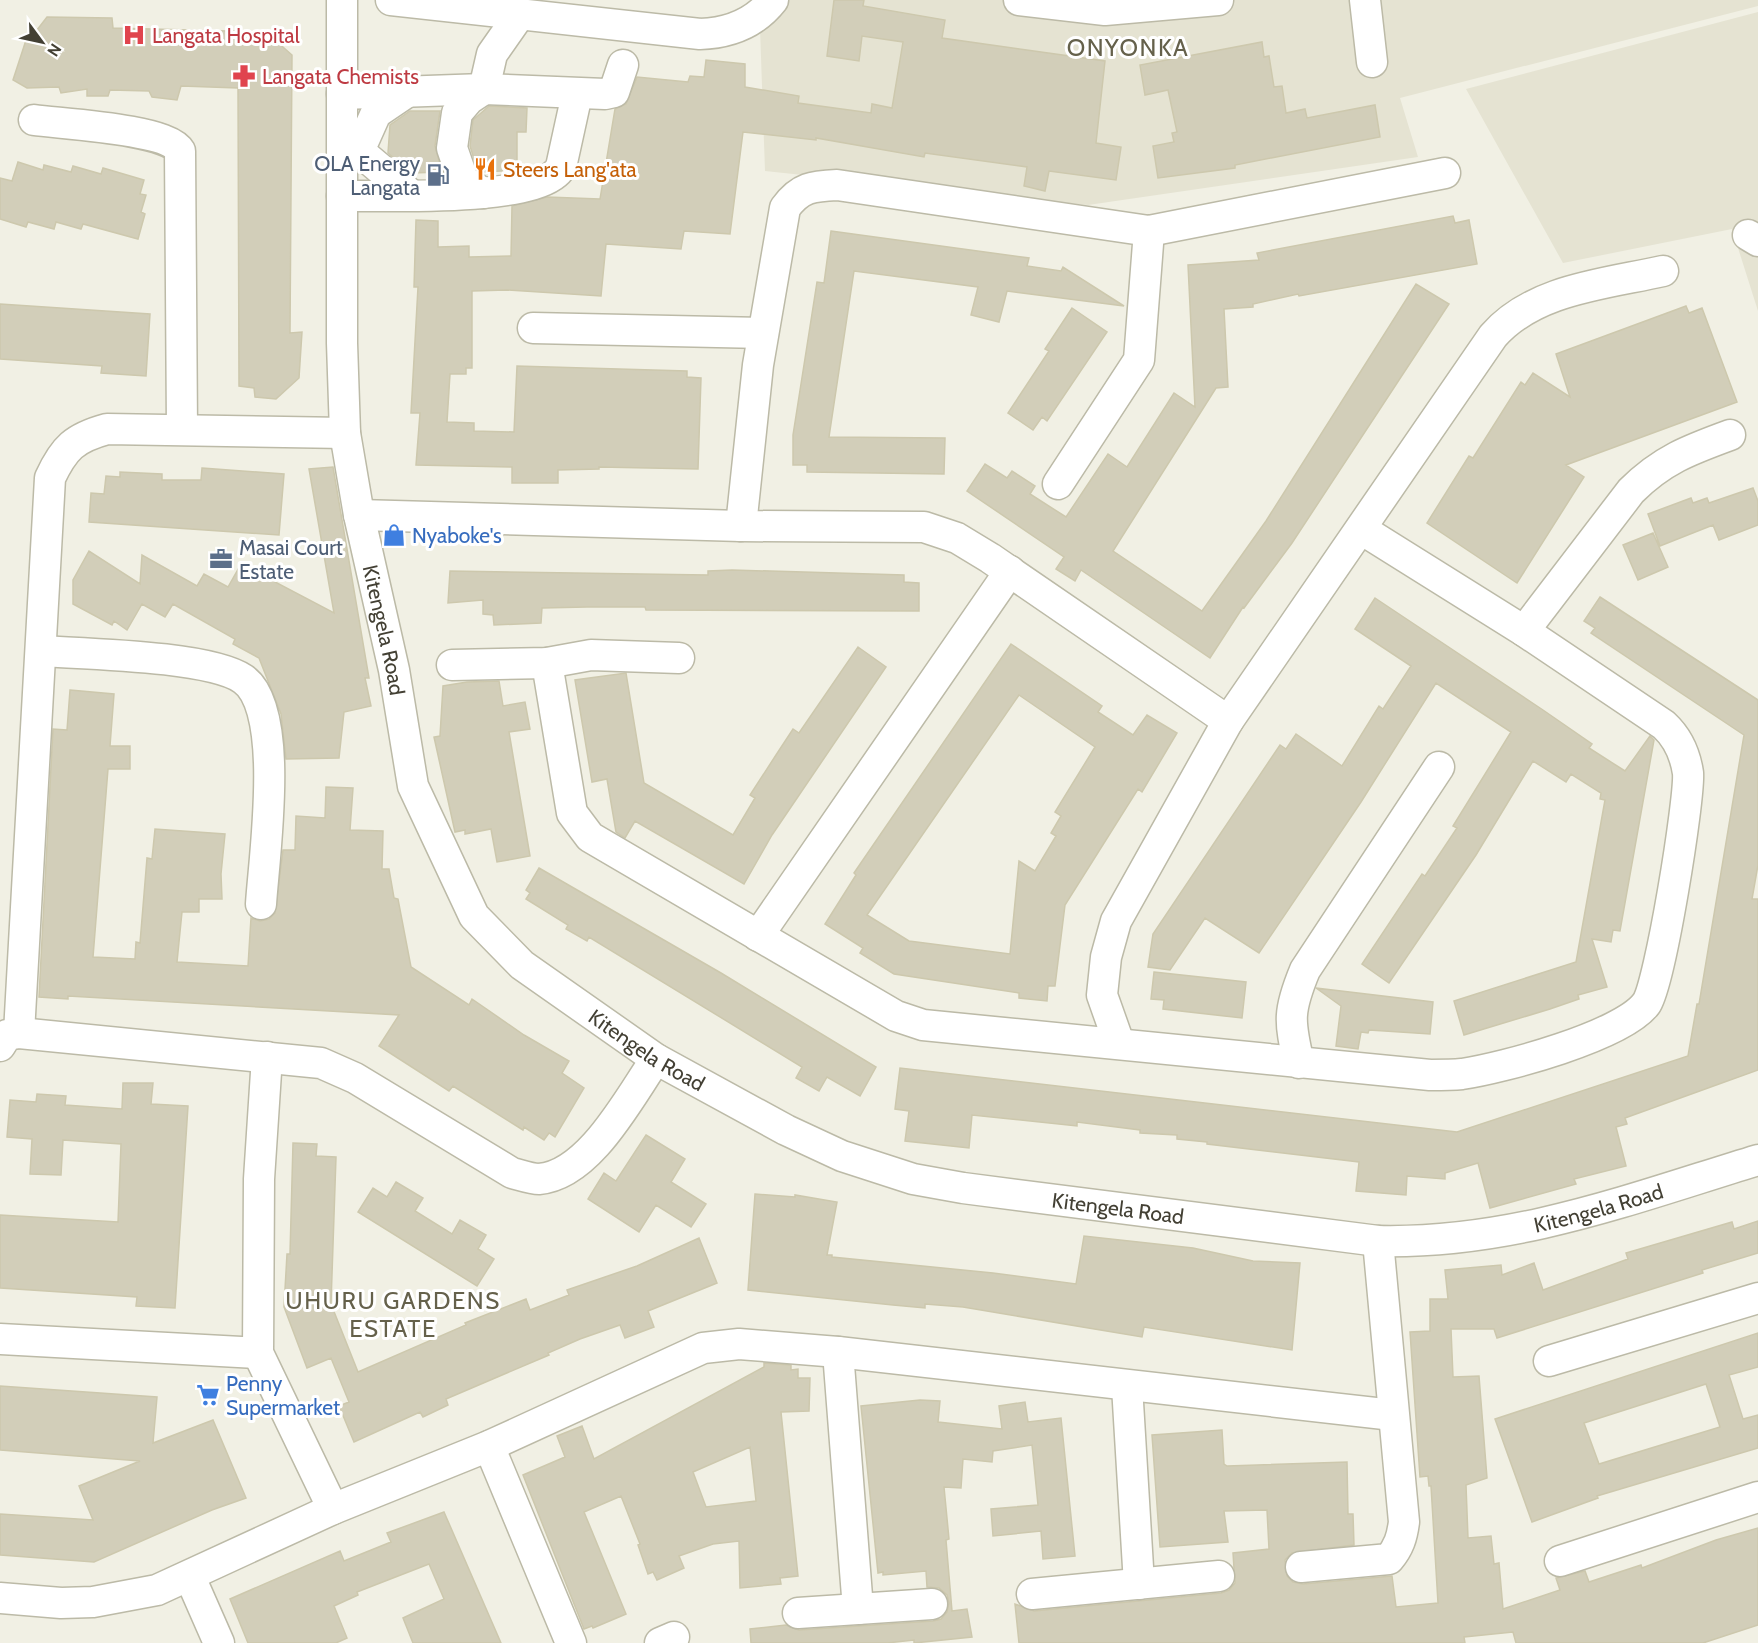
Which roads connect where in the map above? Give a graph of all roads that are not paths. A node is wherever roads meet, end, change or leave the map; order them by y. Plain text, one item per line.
1 (342, 0) edge
2 (391, 0) edge
3 (773, 0) edge
4 (1019, 0) edge
5 (1218, 0) edge
6 (1365, 0) edge
7 (1104, 5) edge
8 (520, 14) junction
9 (1372, 62) dead end
10 (623, 65) dead end
11 (484, 89) junction
12 (407, 92) junction
13 (342, 94) junction
14 (577, 94) junction
15 (34, 120) dead end
16 (1445, 173) dead end
17 (483, 193) junction
18 (410, 194) junction
19 (342, 196) junction
20 (1149, 231) junction
21 (1663, 271) dead end
22 (533, 328) dead end
23 (763, 333) junction
24 (182, 429) junction
25 (345, 433) junction
26 (1730, 435) dead end
27 (1058, 484) dead end
28 (359, 515) junction
29 (741, 526) junction
30 (1361, 529) junction
31 (1010, 571) junction
32 (1524, 631) junction
33 (41, 651) junction
34 (679, 657) dead end
35 (547, 663) junction
36 (452, 665) dead end
37 (1228, 721) junction
38 (1439, 767) dead end
39 (261, 904) dead end
40 (758, 936) junction
41 (10, 1040) edge
42 (1119, 1043) junction
43 (267, 1057) junction
44 (656, 1059) junction
45 (1299, 1063) junction
46 (1758, 1160) edge
47 (1378, 1241) junction
48 (1758, 1298) edge
49 (0, 1340) edge
50 (838, 1352) junction
51 (258, 1353) junction
52 (1549, 1361) dead end
53 (1127, 1386) junction
54 (1393, 1415) junction
55 (489, 1446) junction
56 (1758, 1497) edge
57 (333, 1509) junction
58 (1560, 1561) dead end
59 (1301, 1567) dead end
60 (1219, 1576) dead end
61 (190, 1577) junction
62 (1139, 1584) junction
63 (1032, 1594) dead end
64 (0, 1598) edge
65 (932, 1604) dead end
66 (858, 1609) junction
67 (798, 1613) dead end
68 (219, 1643) edge
69 (571, 1643) edge

1 - 13 street, Kitengela Road
2 - 8 street
3 - 8 street
4 - 7 street
5 - 7 street
6 - 9 street
8 - 11 street
10 - 14 street
11 - 12 street
11 - 14 street
11 - 17 street
12 - 13 street
12 - 18 street
13 - 19 street, Kitengela Road
14 - 17 street
15 - 24 street
16 - 20 street
17 - 18 street
18 - 19 street
19 - 25 street, Kitengela Road
20 - 23 street
20 - 27 street
21 - 30 street
22 - 23 street
23 - 29 street
24 - 25 street
24 - 33 street
25 - 28 street, Kitengela Road
26 - 32 street
28 - 29 street
28 - 44 street, Kitengela Road
29 - 31 street
30 - 32 street
30 - 37 street
31 - 37 street
31 - 40 street
32 - 45 street
33 - 39 street
33 - 41 street
34 - 35 street
35 - 36 street
35 - 40 street
37 - 42 street
38 - 45 street
40 - 42 street
41 - 43 street
42 - 45 street
43 - 44 street
43 - 51 street
44 - 47 street, Kitengela Road
46 - 47 street, Kitengela Road
47 - 54 street
48 - 52 street
49 - 51 street
50 - 53 street
50 - 55 street
50 - 66 street
51 - 57 street
53 - 54 street
53 - 62 street
54 - 59 street
55 - 57 street
55 - 69 street
56 - 58 street
57 - 61 street
60 - 62 street
61 - 64 street
61 - 68 street
62 - 63 street
65 - 66 street
66 - 67 street

